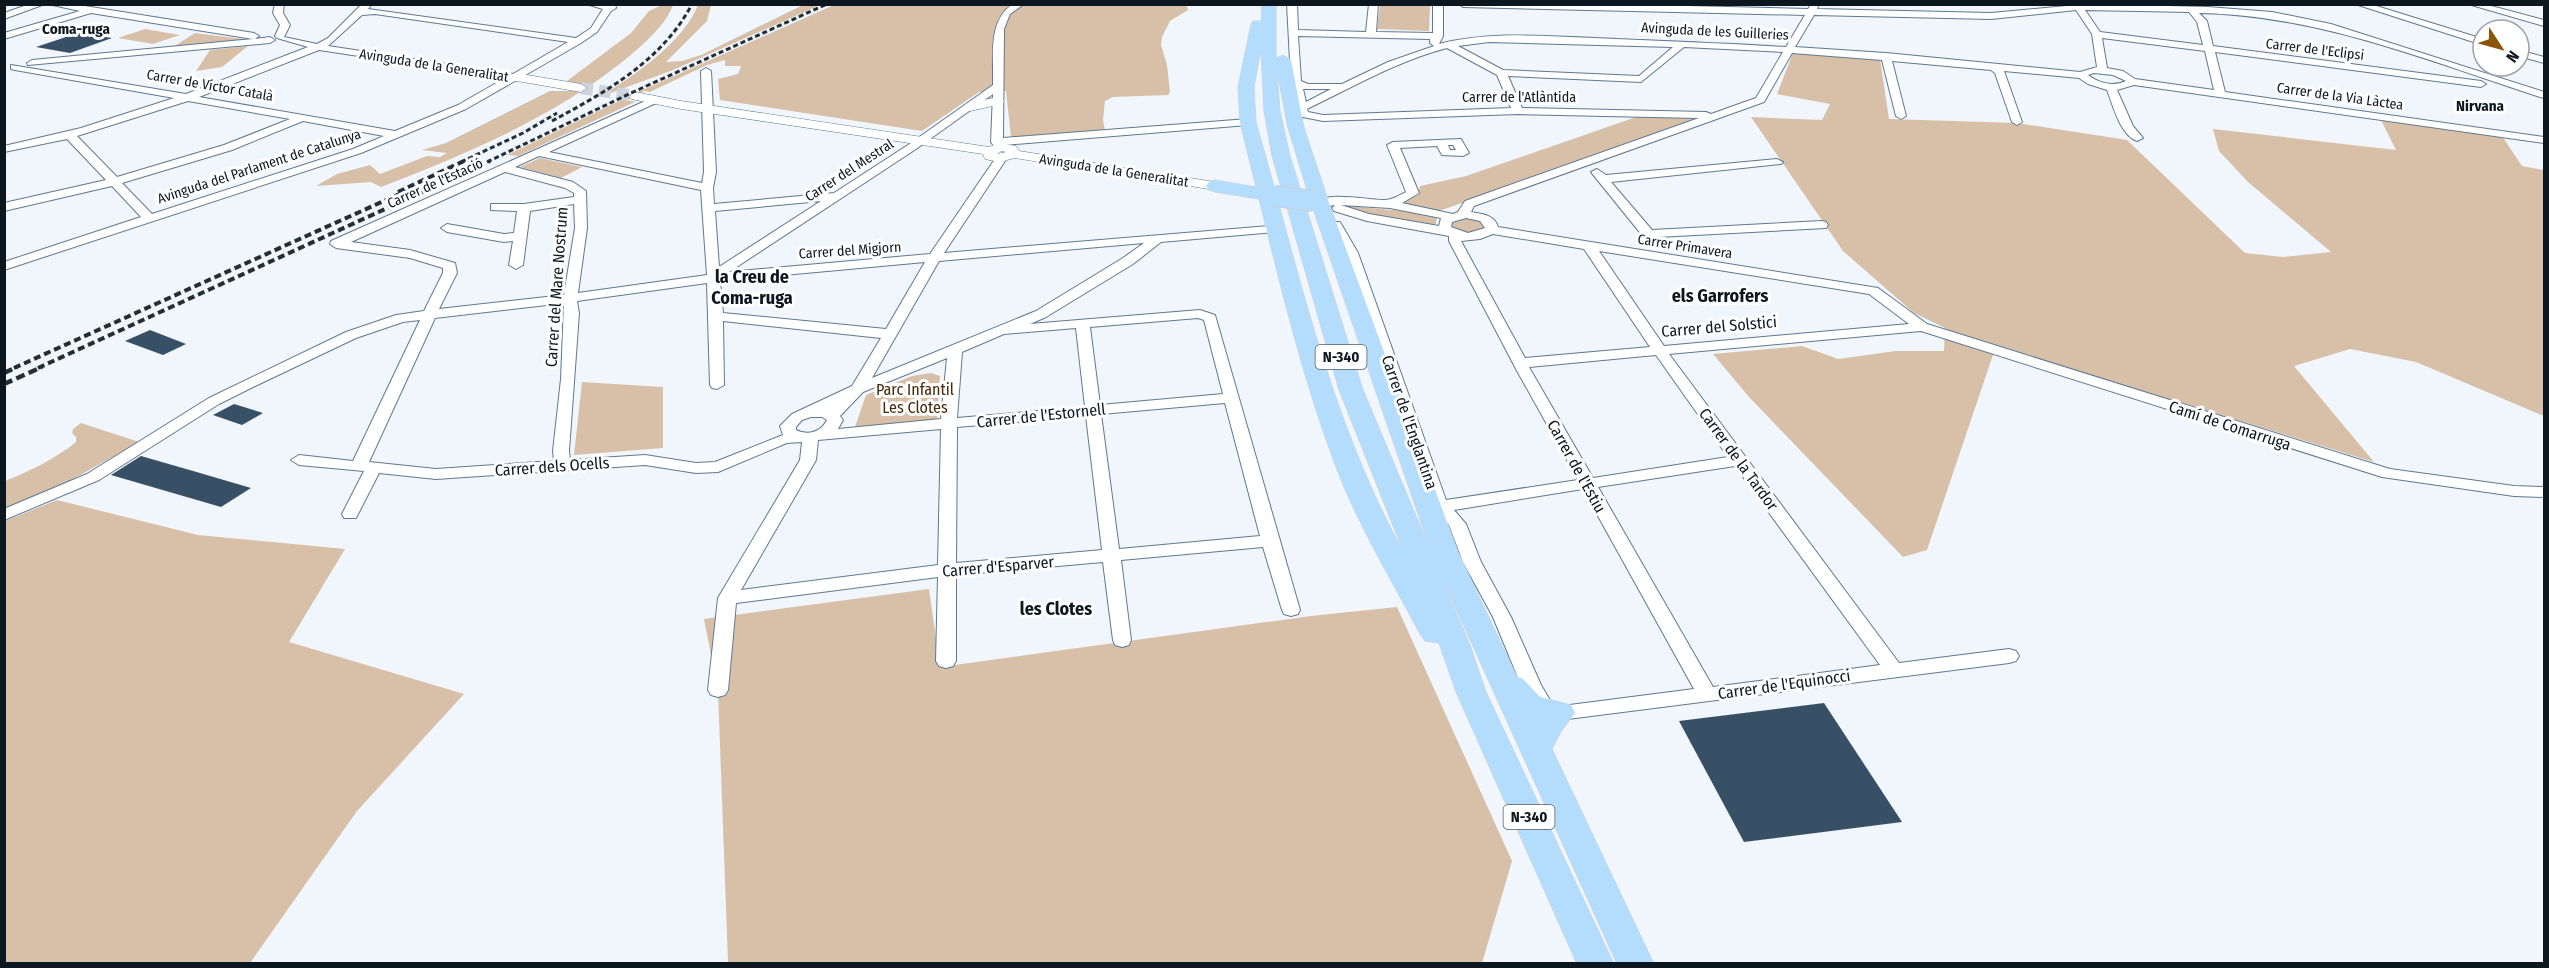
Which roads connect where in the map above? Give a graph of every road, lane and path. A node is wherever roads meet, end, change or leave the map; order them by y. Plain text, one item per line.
1 (41, 4) edge
2 (51, 4) edge
3 (110, 4) edge
4 (280, 4) edge
5 (590, 4) edge
6 (1020, 4) edge
7 (1292, 4) edge
8 (1374, 4) edge
9 (1438, 4) edge
10 (1463, 4) edge
11 (2359, 4) edge
12 (2472, 4) edge
13 (1270, 5) edge
14 (2076, 5) edge
15 (611, 6) edge
16 (365, 8) edge
17 (1812, 9) edge
18 (2192, 10) junction
19 (91, 11) junction
20 (4, 16) edge
21 (2544, 23) edge
22 (1270, 31) junction
23 (1294, 31) junction
24 (1371, 31) junction
25 (2097, 34) junction
26 (4, 36) edge
27 (277, 38) junction
28 (2471, 38) edge
29 (1493, 40) junction
30 (578, 41) junction
31 (1441, 42) junction
32 (1683, 43) junction
33 (318, 47) junction
34 (2209, 49) junction
35 (1790, 50) junction
36 (1886, 57) junction
37 (10, 67) edge
38 (1994, 67) junction
39 (706, 70) dead end
40 (2102, 70) junction
41 (1501, 73) junction
42 (2082, 75) junction
43 (515, 77) junction
44 (2132, 82) junction
45 (1292, 83) junction
46 (1353, 84) junction
47 (999, 85) junction
48 (2111, 87) junction
49 (581, 88) tunnel mouth
50 (2530, 90) junction
51 (2544, 95) edge
52 (2221, 96) junction
53 (189, 97) junction
54 (652, 101) joint
55 (998, 101) junction
56 (701, 105) junction
57 (970, 107) junction
58 (1518, 111) junction
59 (1716, 115) junction
60 (1298, 116) junction
61 (1901, 116) dead end
62 (303, 118) junction
63 (1248, 122) junction
64 (2017, 122) dead end
65 (70, 135) junction
66 (399, 135) junction
67 (2137, 138) dead end
68 (922, 140) junction
69 (2544, 140) edge
70 (1441, 142) dead end
71 (4, 148) edge
72 (1000, 150) junction
73 (539, 153) junction
74 (1589, 162) junction
75 (1778, 162) dead end
76 (597, 165) junction
77 (504, 168) junction
78 (1260, 170) junction
79 (1602, 179) junction
80 (116, 182) junction
81 (561, 183) junction
82 (1218, 187) junction
83 (707, 188) junction
84 (580, 196) junction
85 (838, 196) junction
86 (1316, 202) junction
87 (1385, 206) junction
88 (4, 207) edge
89 (495, 207) dead end
90 (1272, 207) junction
91 (524, 208) junction
92 (709, 208) junction
93 (1457, 216) junction
94 (1367, 217) junction
95 (149, 218) junction
96 (1822, 225) dead end
97 (1333, 227) junction
98 (447, 228) dead end
99 (1491, 230) junction
100 (1452, 233) junction
101 (1649, 234) junction
102 (521, 236) junction
103 (1157, 239) junction
104 (1589, 246) junction
105 (934, 258) junction
106 (1670, 259) junction
107 (516, 265) dead end
108 (4, 266) edge
109 (713, 277) junction
110 (442, 287) junction
111 (571, 305) junction
112 (1054, 307) junction
113 (428, 314) junction
114 (716, 316) junction
115 (401, 318) junction
116 (1082, 322) junction
117 (1060, 324) junction
118 (1922, 327) junction
119 (1004, 330) junction
120 (889, 334) junction
121 (955, 349) junction
122 (1658, 349) junction
123 (1520, 363) junction
124 (717, 385) dead end
125 (858, 389) junction
126 (1232, 398) junction
127 (1093, 410) junction
128 (809, 412) junction
129 (833, 420) junction
130 (949, 424) junction
131 (850, 433) junction
132 (810, 437) junction
133 (299, 460) dead end
134 (1741, 460) junction
135 (563, 465) junction
136 (366, 467) junction
137 (1587, 484) junction
138 (2544, 492) edge
139 (1444, 506) junction
140 (350, 514) dead end
141 (4, 515) edge
142 (1270, 541) junction
143 (1443, 552) junction
144 (1110, 556) junction
145 (946, 570) junction
146 (727, 598) junction
147 (1291, 610) dead end
148 (1122, 640) dead end
149 (2008, 656) dead end
150 (946, 661) dead end
151 (1498, 669) junction
152 (1893, 669) junction
153 (1462, 670) junction
154 (718, 690) dead end
155 (1707, 694) junction
156 (1552, 711) junction
157 (1536, 749) junction
158 (1596, 963) edge
159 (1636, 963) edge

1 - 20 street
2 - 19 street, Avinguda de la Generalitat
3 - 19 street
4 - 27 street
5 - 15 street
6 - 47 street
7 - 23 street
8 - 24 street
9 - 31 street
10 - 17 street
11 - 28 street
12 - 21 street
13 - 22 main road, N-340
13 - 63 main road
14 - 17 street
14 - 18 street
14 - 25 street
15 - 30 street, Avinguda del Parlament de Catalunya
16 - 30 street
16 - 33 street
17 - 35 street
18 - 34 street
18 - 50 street
19 - 26 street
19 - 27 street, Avinguda de la Generalitat
22 - 45 main road
22 - 153 main road, N-340
23 - 24 street
23 - 45 street
24 - 31 street
25 - 34 street, Carrer de l'Eclipsi
25 - 40 street
27 - 33 street, Avinguda de la Generalitat
27 - 37 street
29 - 31 street, Avinguda de les Guilleries
29 - 31 street
29 - 32 street, Avinguda de les Guilleries
30 - 43 street, Avinguda del Parlament de Catalunya
31 - 41 street
31 - 46 street, Avinguda de les Guilleries
32 - 35 street, Avinguda de les Guilleries
32 - 41 street
33 - 43 street, Avinguda de la Generalitat
33 - 53 street
34 - 50 street, Carrer de l'Eclipsi
34 - 52 street
35 - 36 street, Avinguda de les Guilleries
35 - 59 street
36 - 38 street, Avinguda de les Guilleries
36 - 61 street
37 - 53 street, Carrer de Víctor Català
38 - 42 street, Avinguda de les Guilleries
38 - 64 street
39 - 56 street
40 - 42 street
40 - 44 street
41 - 58 street
42 - 48 street
43 - 49 street, Avinguda de la Generalitat
43 - 66 street, Avinguda del Parlament de Catalunya
44 - 48 street
44 - 52 street, Carrer de la Via Làctea
45 - 46 street, Avinguda de les Guilleries
45 - 60 main road
46 - 60 street, Avinguda de les Guilleries
47 - 55 street
47 - 57 street, Carrer del Mestral
48 - 67 street
50 - 51 street
52 - 69 street, Carrer de la Via Làctea
53 - 62 street, Carrer de Víctor Català
53 - 65 street
54 - 56 street, Avinguda de la Generalitat
54 - 73 street, Carrer de l'Estació
55 - 57 street
55 - 72 street
56 - 68 street, Avinguda de la Generalitat
56 - 83 street
57 - 68 street, Carrer del Mestral
58 - 59 street, Carrer de l'Atlàntida
58 - 60 street, Carrer de l'Atlàntida
59 - 74 street
60 - 86 main road
62 - 66 street, Carrer de Víctor Català
62 - 80 street
63 - 72 street
63 - 78 main road
65 - 71 street
65 - 80 street
66 - 95 street, Avinguda del Parlament de Catalunya
68 - 72 street, Avinguda de la Generalitat
68 - 85 street, Carrer del Mestral
70 - 87 street
72 - 82 street, Avinguda de la Generalitat
72 - 105 street
73 - 76 street
73 - 77 street, Carrer de l'Estació
74 - 79 street
74 - 93 street
75 - 79 street
76 - 81 street
76 - 83 street
77 - 81 street, Carrer del Mare Nostrum
77 - 110 street, Carrer de l'Estació
78 - 82 main road
78 - 90 main road
79 - 101 street
80 - 88 street
80 - 95 street
81 - 84 street, Carrer del Mare Nostrum
82 - 90 main road
83 - 92 street
84 - 91 street
84 - 111 street, Carrer del Mare Nostrum
85 - 92 street
85 - 109 street, Carrer del Mestral
86 - 87 street
86 - 90 main road, bridge
86 - 94 street
86 - 97 main road
87 - 93 street
89 - 91 street
90 - 103 street, Carrer del Migjorn
90 - 153 main road
91 - 102 street
92 - 109 street
93 - 99 street
93 - 100 street
94 - 97 street
94 - 100 street
95 - 108 street, Avinguda del Parlament de Catalunya
96 - 101 street
97 - 139 street, Carrer de l'Englantina
97 - 143 main road
98 - 102 street
99 - 100 street
99 - 104 street, Carrer Primavera
100 - 123 street, Carrer de l'Estiu
101 - 106 street
102 - 107 street
103 - 105 street, Carrer del Migjorn
103 - 112 street
104 - 106 street, Carrer Primavera
104 - 122 street, Carrer de la Tardor
105 - 109 street, Carrer del Migjorn
105 - 120 street
106 - 118 street, Carrer Primavera
109 - 111 street, Carrer del Migjorn
109 - 114 street
110 - 113 street
110 - 115 street
111 - 113 street, Carrer del Migjorn
111 - 135 street, Carrer del Mare Nostrum
112 - 117 street
112 - 119 street
113 - 115 street
113 - 136 street
114 - 120 street
114 - 124 street
115 - 141 street
116 - 117 street
116 - 126 street
116 - 127 street
117 - 119 street
118 - 122 street, Carrer del Solstici
118 - 138 street, Camí de Comarruga
119 - 121 street
120 - 125 street
121 - 125 street
121 - 130 street
122 - 123 street, Carrer del Solstici
122 - 134 street, Carrer de la Tardor
123 - 137 street, Carrer de l'Estiu
125 - 128 street
125 - 129 street
126 - 127 street, Carrer de l'Estornell
126 - 142 street
127 - 130 street, Carrer de l'Estornell
127 - 144 street
128 - 129 street
128 - 132 street
129 - 131 street
129 - 132 street
130 - 131 street, Carrer de l'Estornell
130 - 145 street
131 - 132 street, Carrer de l'Estornell
132 - 135 street, Carrer dels Ocells
132 - 146 street
133 - 136 street, Carrer dels Ocells
134 - 137 street
134 - 152 street, Carrer de la Tardor
135 - 136 street, Carrer dels Ocells
136 - 140 street
137 - 139 street
137 - 155 street, Carrer de l'Estiu
139 - 143 street
139 - 156 street, Carrer de l'Englantina
142 - 144 street, Carrer d'Esparver
142 - 147 street
143 - 151 main road
144 - 145 street, Carrer d'Esparver
144 - 148 street
145 - 146 street, Carrer d'Esparver
145 - 150 street
146 - 154 street
149 - 152 street, Carrer de l'Equinocci
151 - 156 main road
151 - 157 main road
152 - 155 street, Carrer de l'Equinocci
153 - 158 main road, N-340
155 - 156 street, Carrer de l'Equinocci
156 - 157 main road
157 - 159 main road

